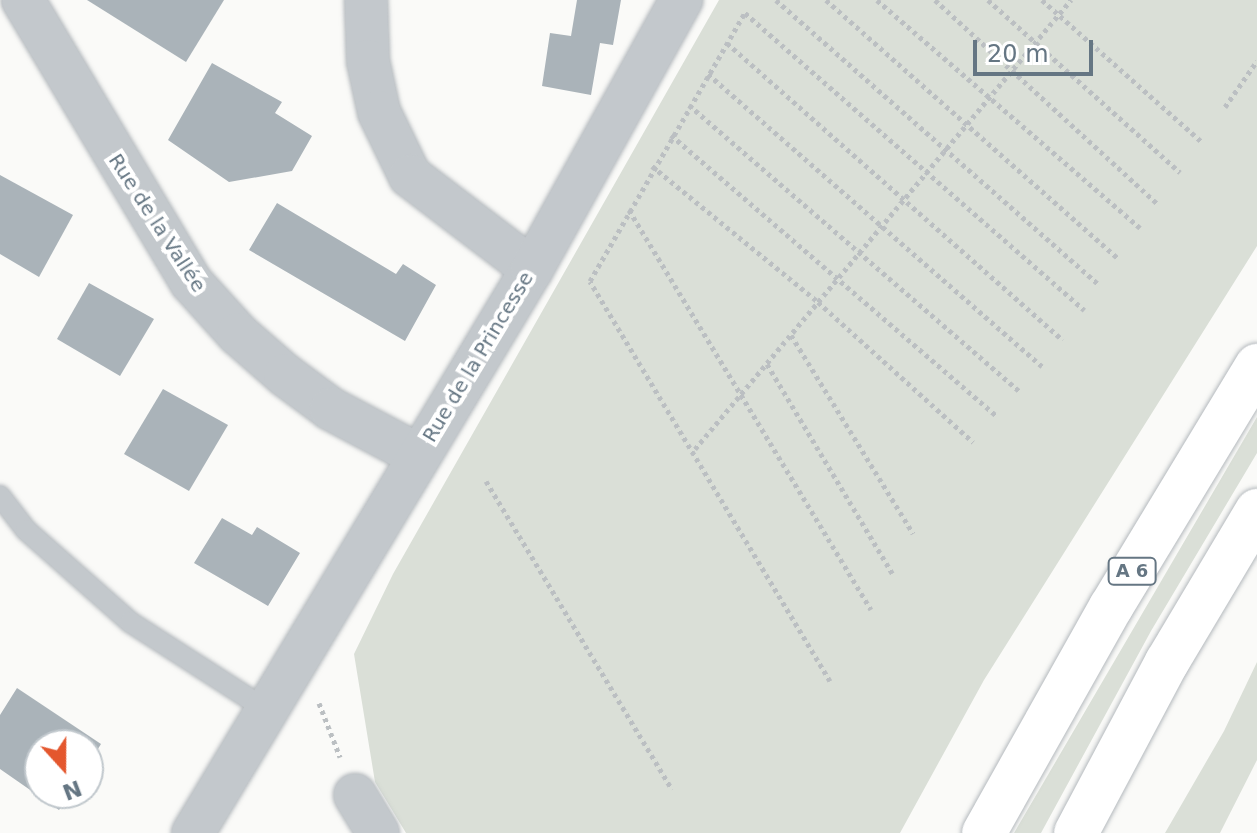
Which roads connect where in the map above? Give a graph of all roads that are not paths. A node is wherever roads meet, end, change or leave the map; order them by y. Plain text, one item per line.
1 (23, 0) edge
2 (366, 0) edge
3 (681, 0) edge
4 (532, 269) junction
5 (1257, 366) edge
6 (418, 455) junction
7 (0, 496) edge
8 (1257, 511) edge
9 (267, 710) junction
10 (355, 795) road end
11 (193, 833) edge
12 (378, 833) edge
13 (984, 833) edge
14 (1076, 833) edge

1 - 6 street, Rue de la Vallée
2 - 4 street
3 - 4 street, Rue de la Princesse
4 - 6 street, Rue de la Princesse
5 - 13 highway, A 6
6 - 9 street, Rue de la Princesse
7 - 9 lane
8 - 14 highway
9 - 11 street, Rue de la Princesse
10 - 12 street

